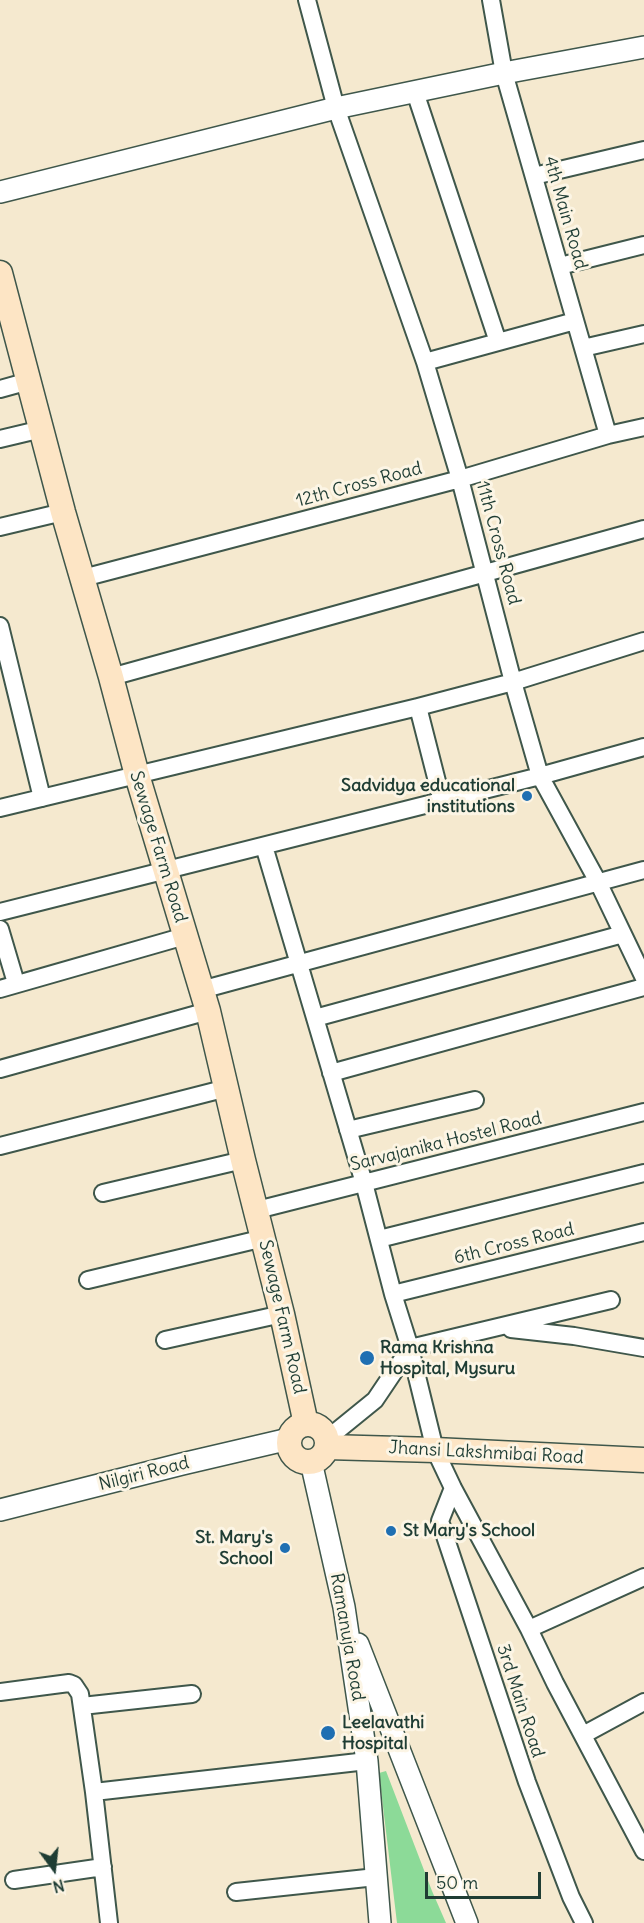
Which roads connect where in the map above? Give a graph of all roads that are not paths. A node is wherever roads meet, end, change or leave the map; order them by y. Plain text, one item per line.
1 (306, 0) edge
2 (491, 0) edge
3 (644, 48) edge
4 (504, 73) junction
5 (415, 92) junction
6 (336, 108) junction
7 (644, 150) edge
8 (534, 176) junction
9 (0, 192) edge
10 (644, 245) edge
11 (560, 266) junction
12 (0, 273) edge
13 (575, 321) junction
14 (644, 334) edge
15 (498, 342) junction
16 (583, 348) junction
17 (425, 362) junction
18 (29, 381) junction
19 (0, 388) edge
20 (644, 427) edge
21 (42, 429) junction
22 (608, 435) junction
23 (0, 439) edge
24 (460, 479) junction
25 (63, 512) junction
26 (0, 527) edge
27 (644, 529) edge
28 (486, 573) junction
29 (83, 578) junction
30 (0, 626) edge
31 (644, 641) edge
32 (111, 677) junction
33 (513, 682) junction
34 (418, 707) junction
35 (644, 747) edge
36 (136, 775) junction
37 (540, 776) junction
38 (42, 798) junction
39 (442, 801) junction
40 (0, 808) edge
41 (264, 846) junction
42 (166, 870) junction
43 (644, 870) edge
44 (598, 882) junction
45 (0, 912) edge
46 (0, 929) edge
47 (623, 934) junction
48 (185, 936) junction
49 (299, 963) junction
50 (644, 978) edge
51 (8, 986) edge
52 (644, 987) edge
53 (204, 1001) junction
54 (315, 1018) junction
55 (0, 1069) edge
56 (332, 1073) junction
57 (227, 1088) junction
58 (475, 1100) dead end
59 (644, 1112) edge
60 (348, 1130) junction
61 (0, 1146) edge
62 (243, 1160) junction
63 (644, 1173) edge
64 (364, 1183) junction
65 (103, 1193) dead end
66 (257, 1210) junction
67 (644, 1232) edge
68 (264, 1238) junction
69 (379, 1239) junction
70 (88, 1280) dead end
71 (393, 1294) junction
72 (611, 1300) dead end
73 (282, 1314) junction
74 (500, 1328) junction
75 (165, 1340) dead end
76 (410, 1348) junction
77 (644, 1348) edge
78 (298, 1432) junction
79 (327, 1443) junction
80 (435, 1450) junction
81 (644, 1460) edge
82 (308, 1462) junction
83 (453, 1488) junction
84 (0, 1510) edge
85 (644, 1578) edge
86 (344, 1607) junction
87 (529, 1629) junction
88 (0, 1692) edge
89 (192, 1694) dead end
90 (644, 1702) edge
91 (82, 1706) junction
92 (583, 1735) junction
93 (367, 1761) junction
94 (94, 1792) junction
95 (642, 1843) edge
96 (103, 1867) junction
97 (376, 1877) junction
98 (14, 1880) dead end
99 (236, 1892) dead end
100 (109, 1923) edge
101 (380, 1923) edge
102 (467, 1923) edge
103 (584, 1923) edge

1 - 6 street, 11th Cross Road
2 - 4 street, 4th Main Road
3 - 4 street
4 - 5 street
4 - 8 street, 4th Main Road
5 - 6 street
5 - 15 street
6 - 9 street
6 - 17 street, 11th Cross Road
7 - 8 street
8 - 11 street, 4th Main Road
10 - 11 street
11 - 13 street, 4th Main Road
12 - 18 main road, Sewage Farm Road
13 - 15 street
13 - 16 street, 4th Main Road
14 - 16 street
15 - 17 street
16 - 22 street, 4th Main Road
17 - 24 street, 11th Cross Road
18 - 19 street
18 - 21 main road, Sewage Farm Road
20 - 22 street, 12th Cross Road
21 - 23 street
21 - 25 main road, Sewage Farm Road
22 - 24 street, 12th Cross Road
24 - 28 street, 11th Cross Road
24 - 29 street, 12th Cross Road
25 - 26 street
25 - 29 main road, Sewage Farm Road
27 - 28 street
28 - 32 street
28 - 33 street, 11th Cross Road
29 - 32 main road, Sewage Farm Road
30 - 38 street
31 - 33 street
32 - 36 main road, Sewage Farm Road
33 - 34 street
33 - 37 street, 11th Cross Road
34 - 36 street
34 - 39 street
35 - 37 street
36 - 38 street
36 - 42 main road, Sewage Farm Road
37 - 39 street
37 - 44 street, 11th Cross Road
38 - 40 street
39 - 41 street
41 - 42 street
41 - 49 street
42 - 45 street
42 - 48 main road, Sewage Farm Road
43 - 44 street
44 - 47 street, 11th Cross Road
44 - 49 street
46 - 51 street
47 - 50 street, 11th Cross Road
47 - 54 street
48 - 51 street
48 - 53 main road, Sewage Farm Road
49 - 53 street
49 - 54 street
52 - 56 street
53 - 55 street
53 - 57 main road, Sewage Farm Road
54 - 56 street
56 - 60 street
57 - 61 street
57 - 62 main road, Sewage Farm Road
58 - 60 street
59 - 64 street, Sarvajanika Hostel Road
60 - 64 street
62 - 65 street
62 - 66 main road, Sewage Farm Road
63 - 69 street
64 - 66 street, Sarvajanika Hostel Road
64 - 69 street
66 - 68 main road, Sewage Farm Road
67 - 71 street, 6th Cross Road
68 - 70 street
68 - 73 main road, Sewage Farm Road
69 - 71 street
71 - 76 street
72 - 74 street
73 - 75 street
73 - 78 main road, Sewage Farm Road
74 - 76 street
74 - 77 street
76 - 79 street
76 - 80 street
78 - 79 main road
78 - 82 main road
78 - 84 street, Nilgiri Road
79 - 80 main road, Jhansi Lakshmibai Road
79 - 82 main road
80 - 81 main road, Jhansi Lakshmibai Road
80 - 83 street
82 - 86 street, Ramanuja Road
83 - 87 street
83 - 103 street, 3rd Main Road
85 - 87 street
86 - 93 street, Ramanuja Road
86 - 102 street
87 - 92 street
88 - 91 street
89 - 91 street
90 - 92 street
91 - 94 street
92 - 95 street
93 - 94 street
93 - 97 street, Ramanuja Road
94 - 96 street
96 - 98 street
96 - 100 street
97 - 99 street
97 - 101 street, Ramanuja Road

